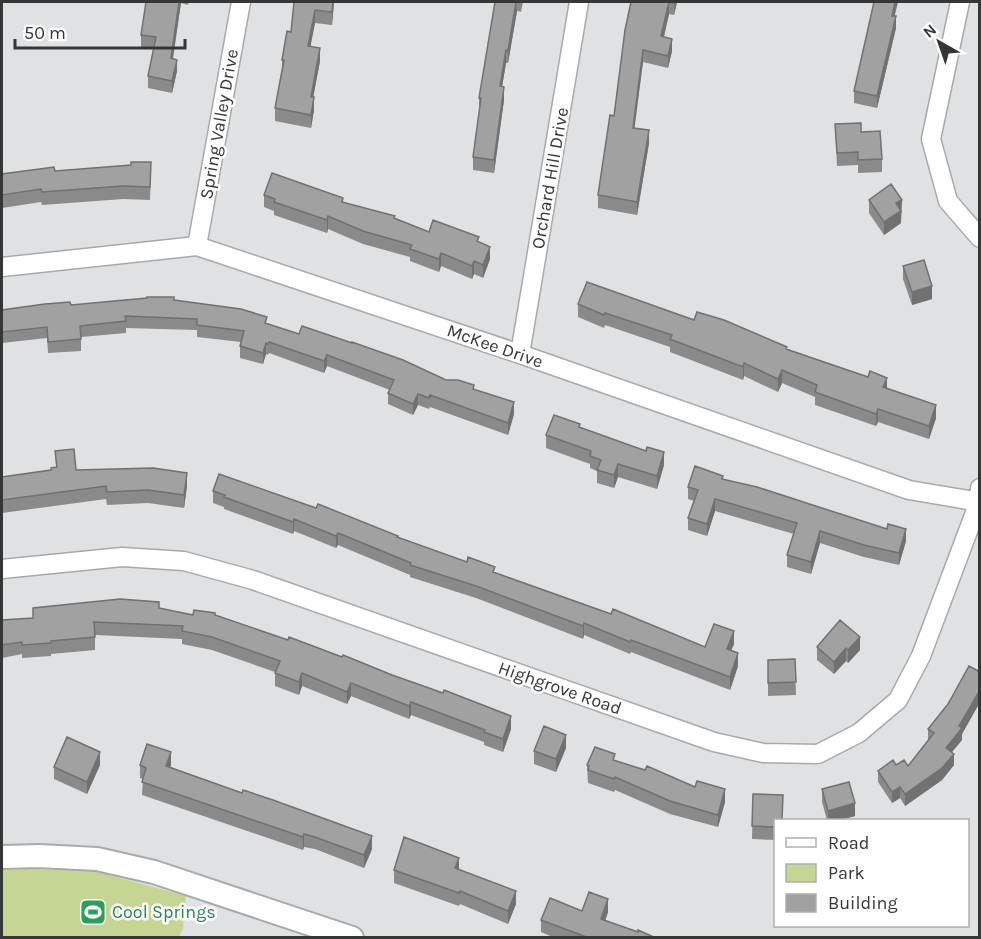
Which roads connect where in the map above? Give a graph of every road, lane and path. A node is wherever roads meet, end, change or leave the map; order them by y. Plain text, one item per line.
1 (241, 2) edge
2 (579, 2) edge
3 (960, 2) edge
4 (980, 238) edge
5 (197, 246) junction
6 (2, 267) edge
7 (520, 354) junction
8 (980, 488) edge
9 (979, 502) edge
10 (2, 569) edge
11 (2, 857) edge
12 (352, 938) edge

1 - 5 street, Spring Valley Drive
2 - 7 street, Orchard Hill Drive
3 - 4 street
5 - 6 street, McKee Drive
5 - 7 street, McKee Drive
7 - 9 street, McKee Drive
8 - 9 street, Highgrove Road
9 - 10 street, Highgrove Road
11 - 12 street

